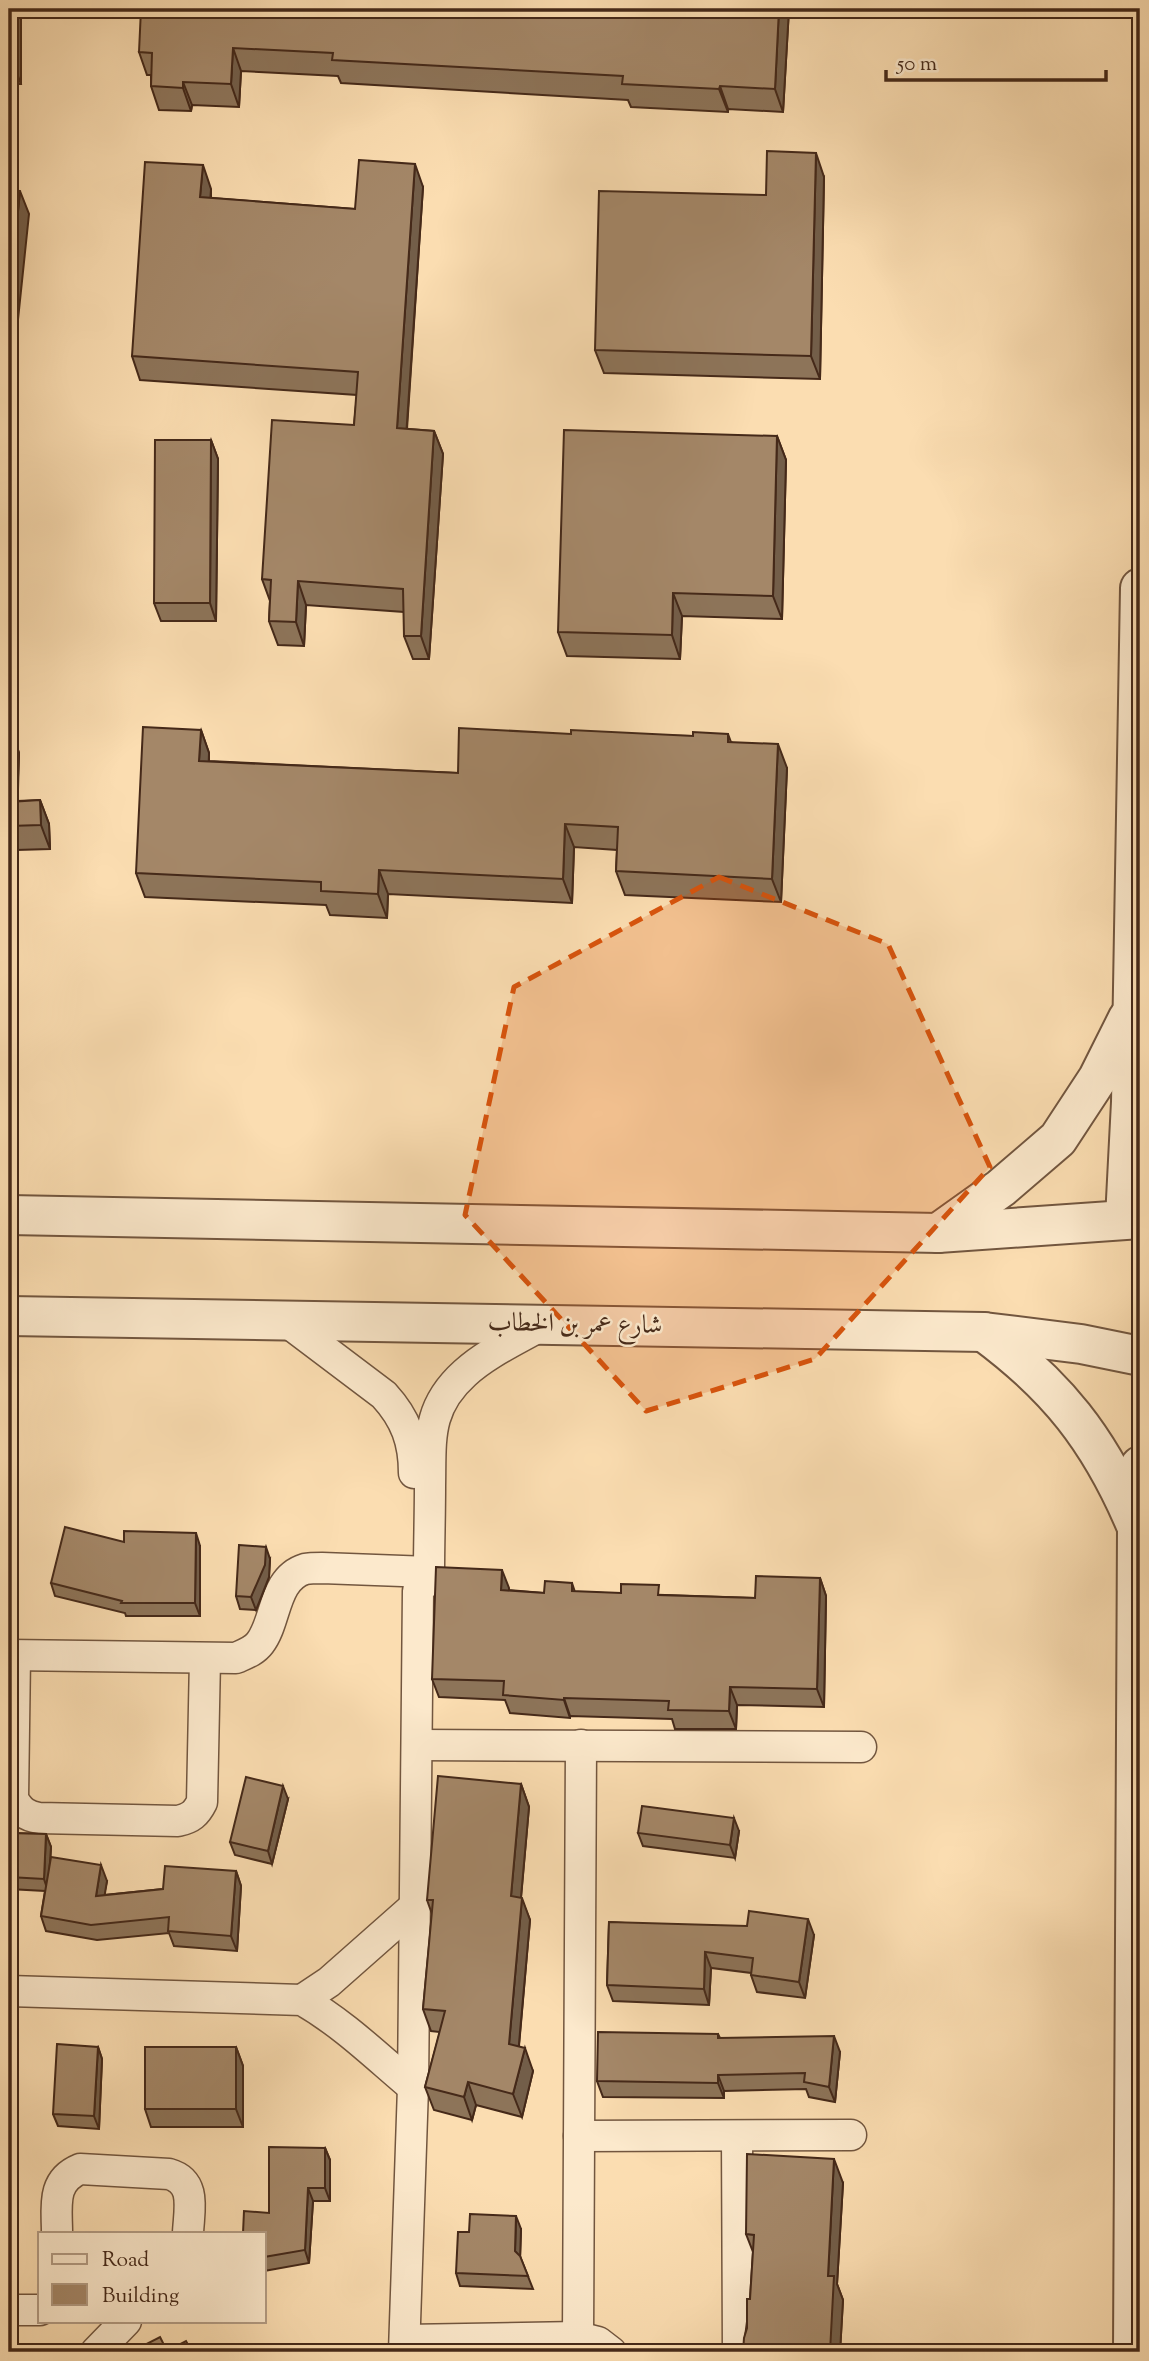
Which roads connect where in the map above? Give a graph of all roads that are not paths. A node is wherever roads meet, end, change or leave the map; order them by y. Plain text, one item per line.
1 (1140, 588) edge
2 (1132, 1009) junction
3 (1134, 1155) edge
4 (9, 1215) edge
5 (1133, 1219) edge
6 (938, 1233) junction
7 (9, 1316) edge
8 (286, 1321) junction
9 (542, 1325) junction
10 (984, 1332) junction
11 (1140, 1356) edge
12 (1140, 1466) edge
13 (422, 1474) junction
14 (1139, 1528) edge
15 (419, 1578) junction
16 (12, 1656) edge
17 (205, 1659) junction
18 (417, 1745) junction
19 (581, 1745) junction
20 (860, 1747) dead end
21 (415, 1906) junction
22 (9, 1991) edge
23 (302, 2000) junction
24 (413, 2087) junction
25 (579, 2136) junction
26 (737, 2136) junction
27 (851, 2136) dead end
28 (57, 2232) edge
29 (188, 2232) edge
30 (9, 2310) edge
31 (38, 2310) edge
32 (125, 2322) edge
33 (578, 2337) junction
34 (404, 2346) edge
35 (96, 2352) edge
36 (611, 2352) edge
37 (738, 2352) edge
38 (1133, 2352) edge

1 - 2 street
2 - 3 street
2 - 6 street
3 - 5 street
4 - 6 street
5 - 6 street
7 - 8 street, شارع عمر بن الخطاب
8 - 9 street, شارع عمر بن الخطاب
8 - 13 street
9 - 10 street, شارع عمر بن الخطاب
9 - 13 street
10 - 11 street, شارع عمر بن الخطاب
10 - 14 street
12 - 14 street
13 - 15 street
14 - 38 street
15 - 17 street
15 - 18 street
16 - 17 street
16 - 17 street
18 - 19 street
18 - 21 street
19 - 20 street
19 - 25 street
21 - 23 street
21 - 24 street
22 - 23 street
23 - 24 street
24 - 34 street
25 - 26 street
25 - 33 street
26 - 27 street
26 - 37 street
28 - 29 street
30 - 31 street
32 - 35 street
33 - 34 street
33 - 36 street

